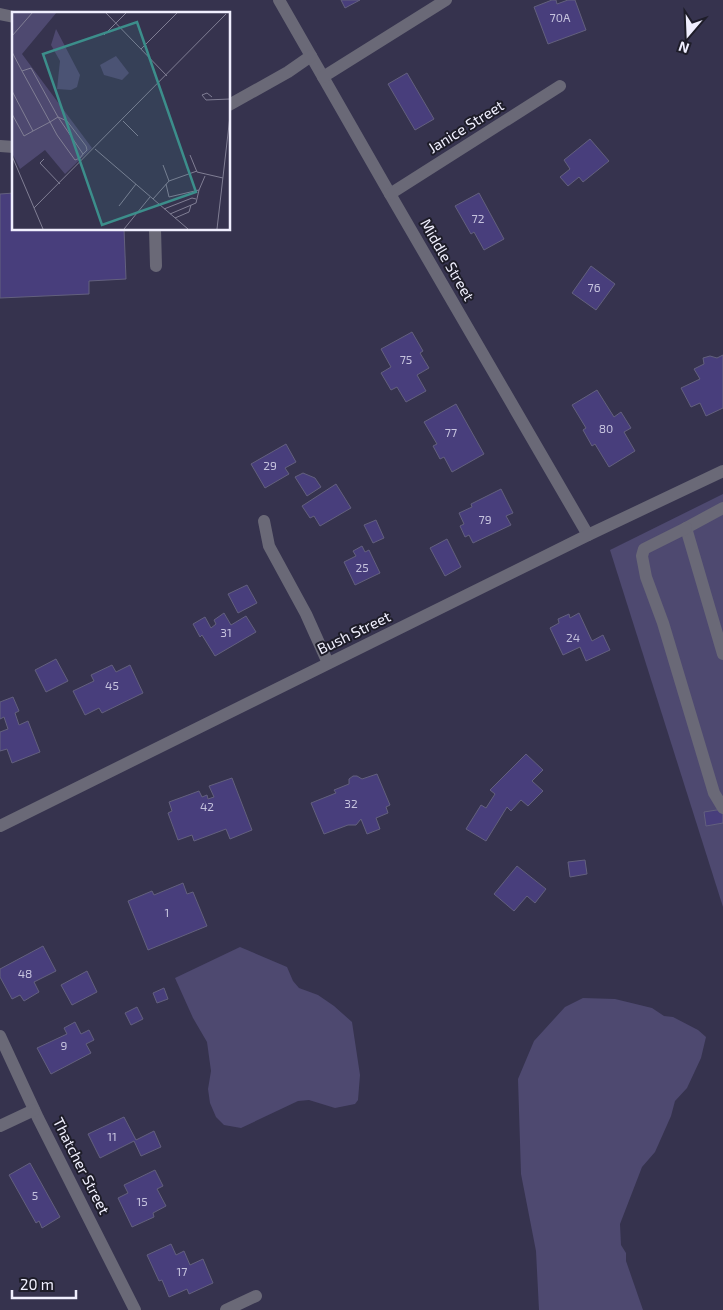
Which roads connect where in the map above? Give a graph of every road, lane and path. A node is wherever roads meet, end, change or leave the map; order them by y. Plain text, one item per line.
1 (278, 0) edge
2 (446, 0) edge
3 (311, 56) junction
4 (323, 77) junction
5 (560, 86) dead end
6 (230, 104) edge
7 (390, 194) junction
8 (155, 230) edge
9 (156, 266) dead end
10 (723, 471) edge
11 (723, 508) edge
12 (264, 522) dead end
13 (686, 528) junction
14 (588, 535) junction
15 (723, 654) edge
16 (328, 664) junction
17 (723, 808) edge
18 (0, 826) edge
19 (0, 1036) edge
20 (34, 1110) junction
21 (0, 1126) edge
22 (256, 1296) dead end
23 (135, 1310) edge
24 (226, 1310) edge

1 - 3 street, Middle Street
2 - 4 street
3 - 4 street, Middle Street
3 - 6 street
4 - 7 street, Middle Street
5 - 7 street, Janice Street
7 - 14 street, Middle Street
8 - 9 street
10 - 14 street, Bush Street
11 - 13 street
12 - 16 street
13 - 15 street
13 - 17 street
14 - 16 street, Bush Street
16 - 18 street, Bush Street
19 - 20 street, Thatcher Street
20 - 21 street
20 - 23 street, Thatcher Street
22 - 24 street

